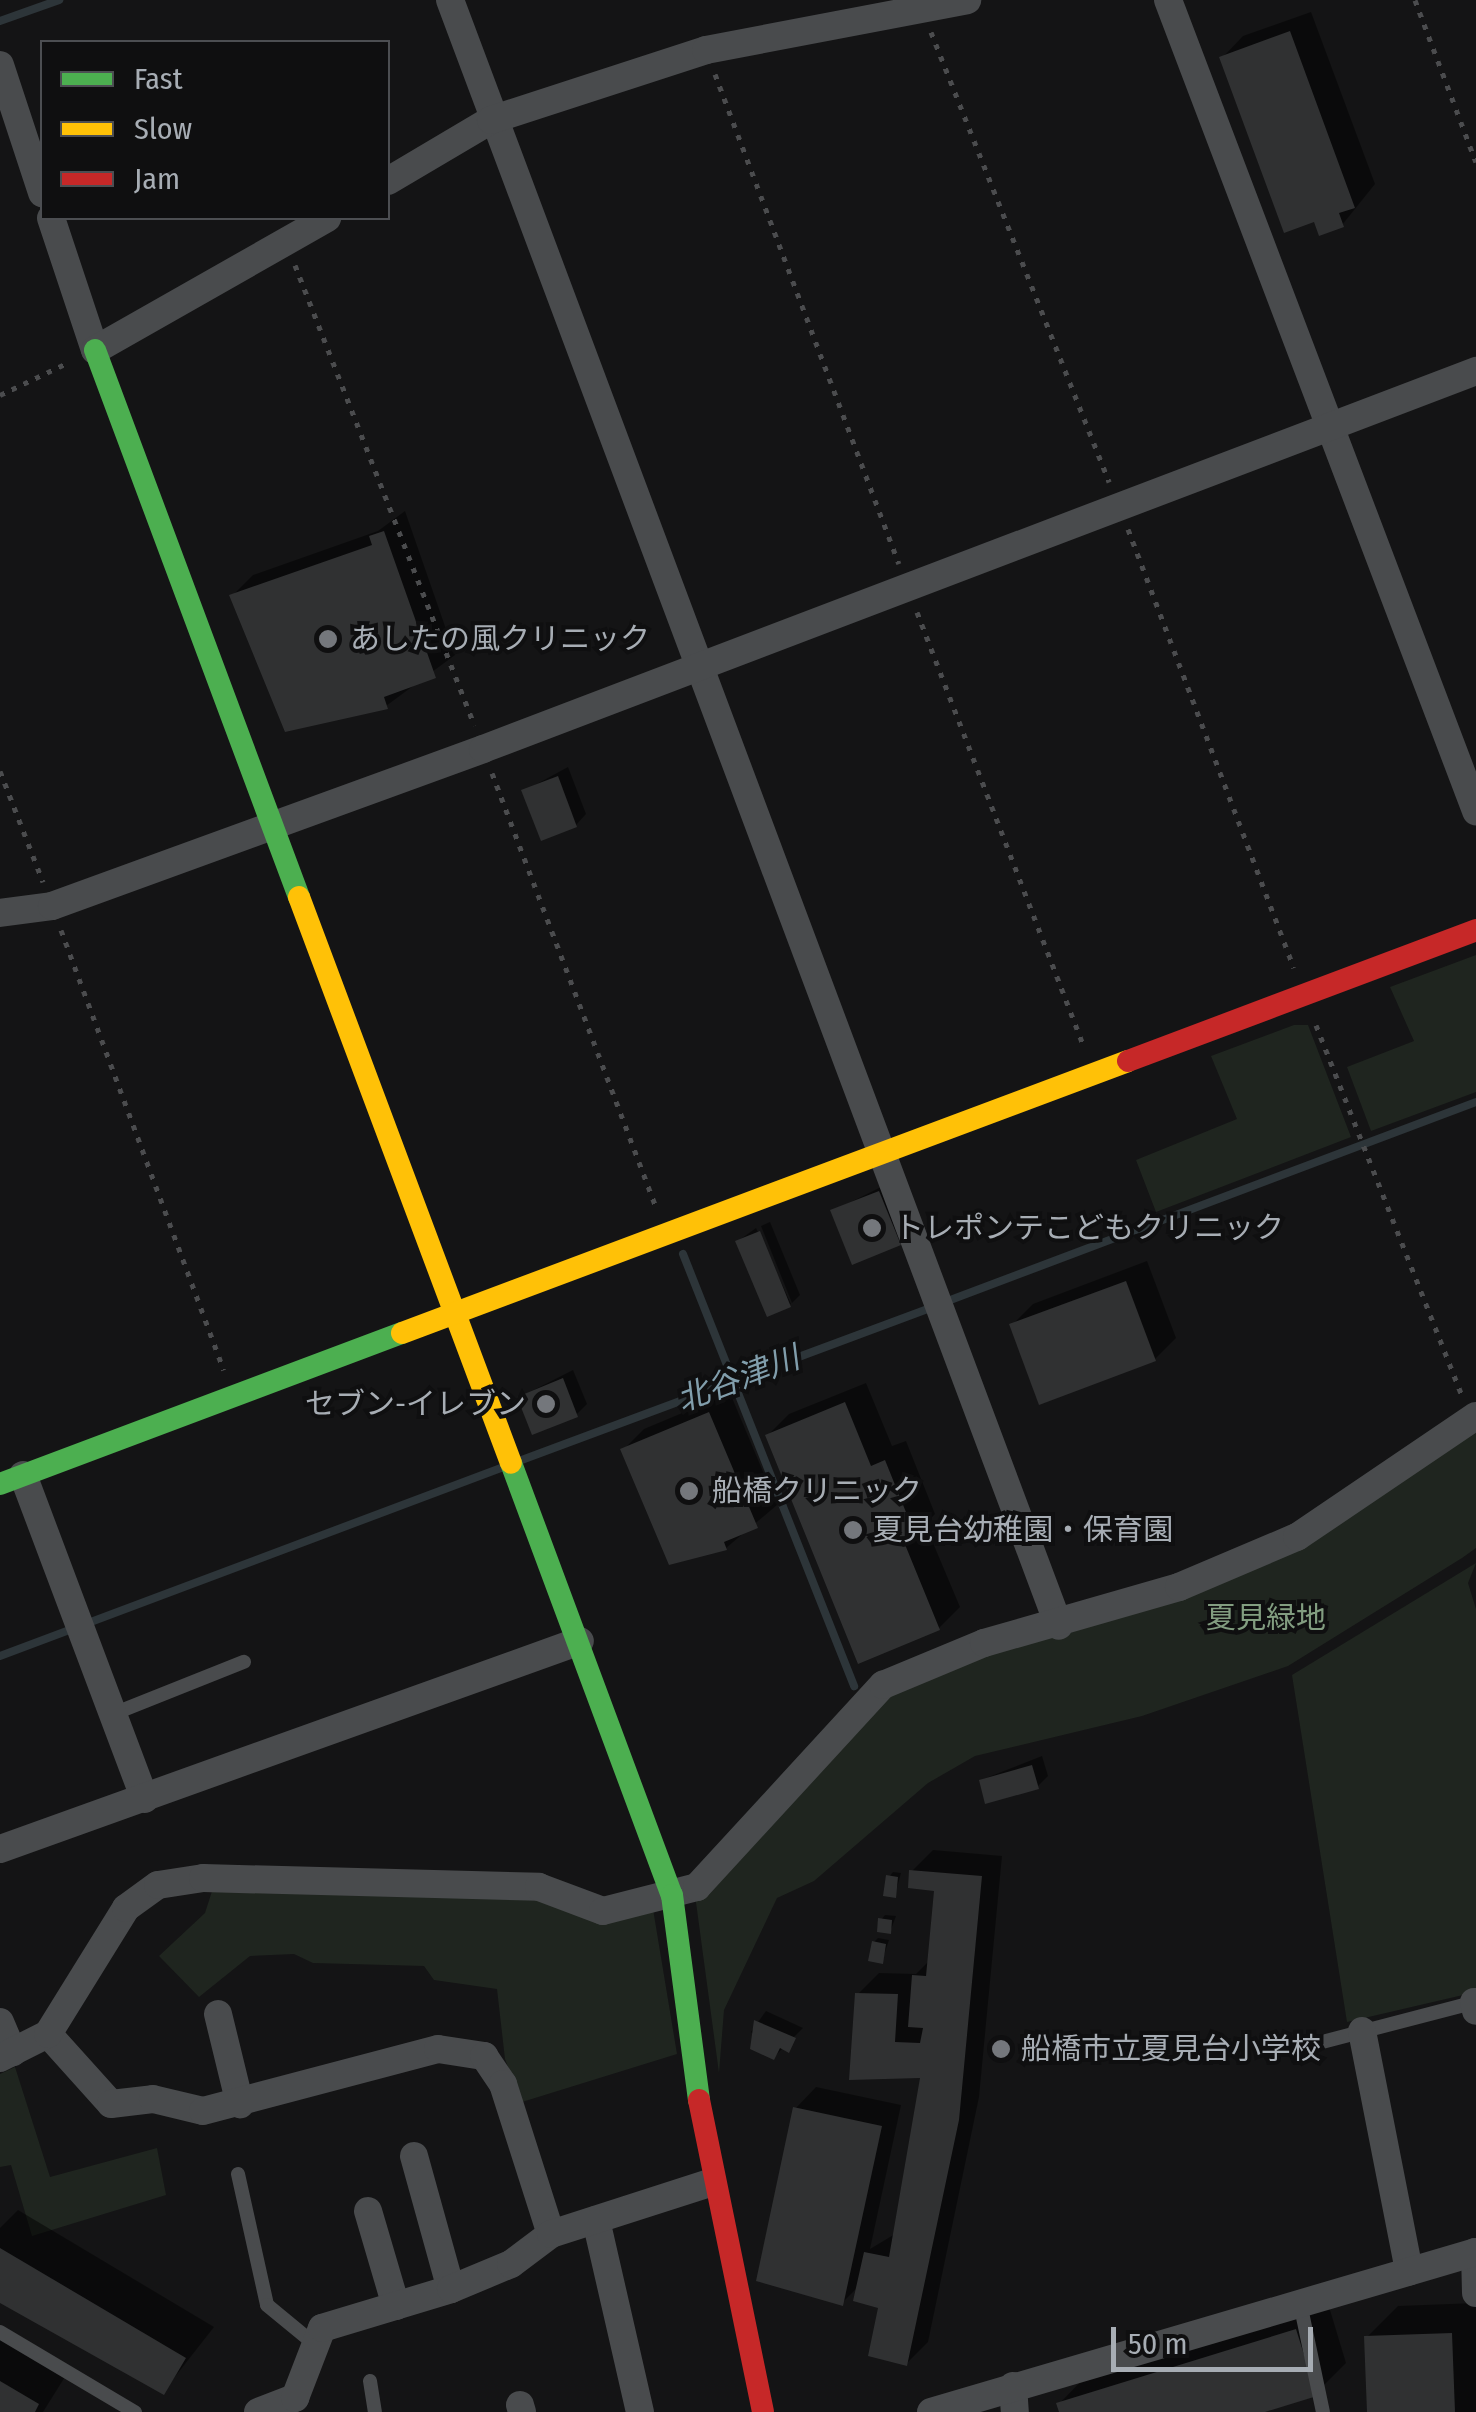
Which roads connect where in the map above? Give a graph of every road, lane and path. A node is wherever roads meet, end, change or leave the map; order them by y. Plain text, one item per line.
1 (450, 0) edge
2 (967, 0) edge
3 (1168, 0) edge
4 (1414, 0) edge
5 (921, 5) edge
6 (0, 65) edge
7 (490, 120) junction
8 (1476, 162) edge
9 (390, 180) edge
10 (40, 186) edge
11 (52, 220) edge
12 (324, 220) edge
13 (286, 242) junction
14 (95, 350) junction
15 (1476, 371) edge
16 (0, 395) edge
17 (1328, 427) junction
18 (696, 668) junction
19 (484, 749) junction
20 (0, 771) edge
21 (1476, 812) edge
22 (267, 828) junction
23 (52, 906) junction
24 (0, 913) edge
25 (1476, 930) edge
26 (1305, 994) junction
27 (880, 1153) junction
28 (666, 1233) junction
29 (456, 1313) junction
30 (232, 1396) junction
31 (1474, 1418) edge
32 (11, 1479) edge
33 (1059, 1626) junction
34 (580, 1640) junction
35 (244, 1662) dead end
36 (113, 1714) junction
37 (145, 1799) junction
38 (0, 1849) edge
39 (672, 1895) junction
40 (1475, 2005) edge
41 (218, 2014) dead end
42 (0, 2022) edge
43 (1362, 2032) junction
44 (48, 2034) junction
45 (1303, 2047) dead end
46 (7, 2055) edge
47 (240, 2104) junction
48 (414, 2156) dead end
49 (238, 2174) dead end
50 (710, 2183) junction
51 (368, 2211) dead end
52 (596, 2220) junction
53 (552, 2234) junction
54 (1475, 2252) edge
55 (1409, 2271) junction
56 (451, 2289) junction
57 (1476, 2294) edge
58 (1300, 2303) junction
59 (396, 2306) junction
60 (0, 2332) edge
61 (312, 2342) junction
62 (370, 2381) dead end
63 (1014, 2399) edge
64 (135, 2412) edge
65 (258, 2412) edge
66 (375, 2412) edge
67 (640, 2412) edge
68 (763, 2412) edge
69 (931, 2412) edge
70 (1323, 2412) edge

1 - 7 street
2 - 5 street
3 - 17 street
4 - 8 path
5 - 7 street
6 - 10 street
7 - 9 street
7 - 18 street
11 - 14 street
12 - 13 street
13 - 14 street
13 - 19 path
14 - 16 path
14 - 22 street
15 - 17 street
17 - 18 street
17 - 21 street
18 - 19 street
18 - 27 street
19 - 22 street
19 - 28 path
20 - 23 path
22 - 23 street
22 - 29 street
23 - 24 street
23 - 30 path
25 - 26 street
26 - 27 street
26 - 31 path
27 - 28 street
27 - 33 street
28 - 29 street
29 - 30 street
29 - 34 street
30 - 32 street
31 - 33 street
32 - 36 street
33 - 39 street
34 - 37 street
34 - 39 street
35 - 36 lane
36 - 37 street
37 - 38 street
39 - 44 street
39 - 50 street
40 - 43 lane
41 - 47 street
42 - 46 street
43 - 45 lane
43 - 55 street
44 - 46 street
44 - 47 street
47 - 53 street
48 - 56 street
49 - 61 lane
50 - 52 street
50 - 68 street
51 - 59 street
52 - 53 street
52 - 67 street
53 - 56 street
54 - 55 street
54 - 57 street
55 - 58 street
56 - 59 street
58 - 63 street
58 - 70 lane
59 - 61 street
60 - 64 lane
61 - 65 street
62 - 66 lane
63 - 69 street

